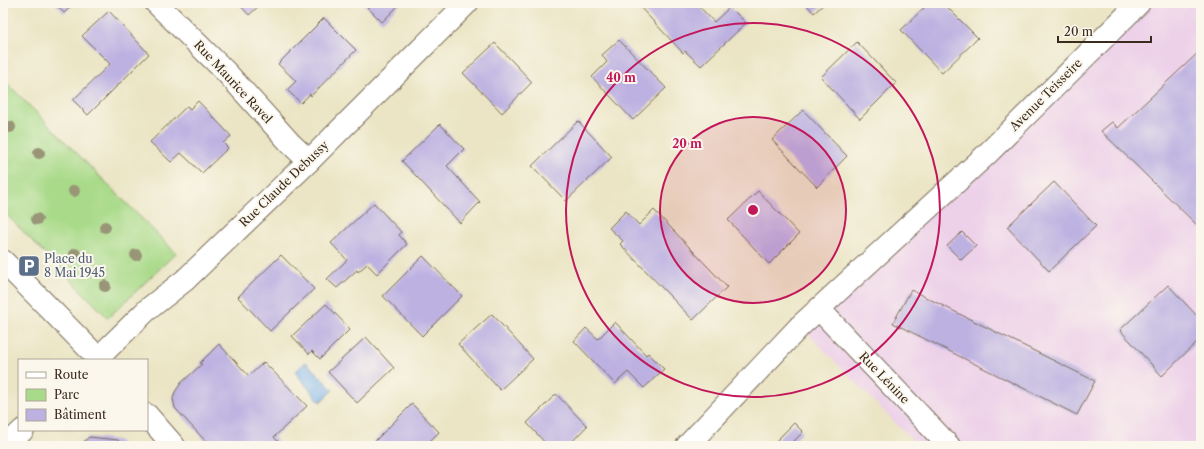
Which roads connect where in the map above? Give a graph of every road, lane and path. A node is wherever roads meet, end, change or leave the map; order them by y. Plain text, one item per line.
1 (156, 3) edge
2 (467, 3) edge
3 (1139, 3) edge
4 (309, 161) junction
5 (3, 260) edge
6 (819, 309) junction
7 (98, 359) edge
8 (148, 416) edge
9 (22, 431) edge
10 (6, 446) edge
11 (174, 446) edge
12 (686, 446) edge
13 (949, 446) edge

1 - 4 street, Rue Maurice Ravel
2 - 4 street, Rue Claude Debussy
3 - 6 street, Avenue Teisseire
4 - 7 street, Rue Claude Debussy
5 - 7 street
6 - 12 street, Avenue Teisseire
6 - 13 street, Rue Lénine
8 - 11 street
9 - 10 street

